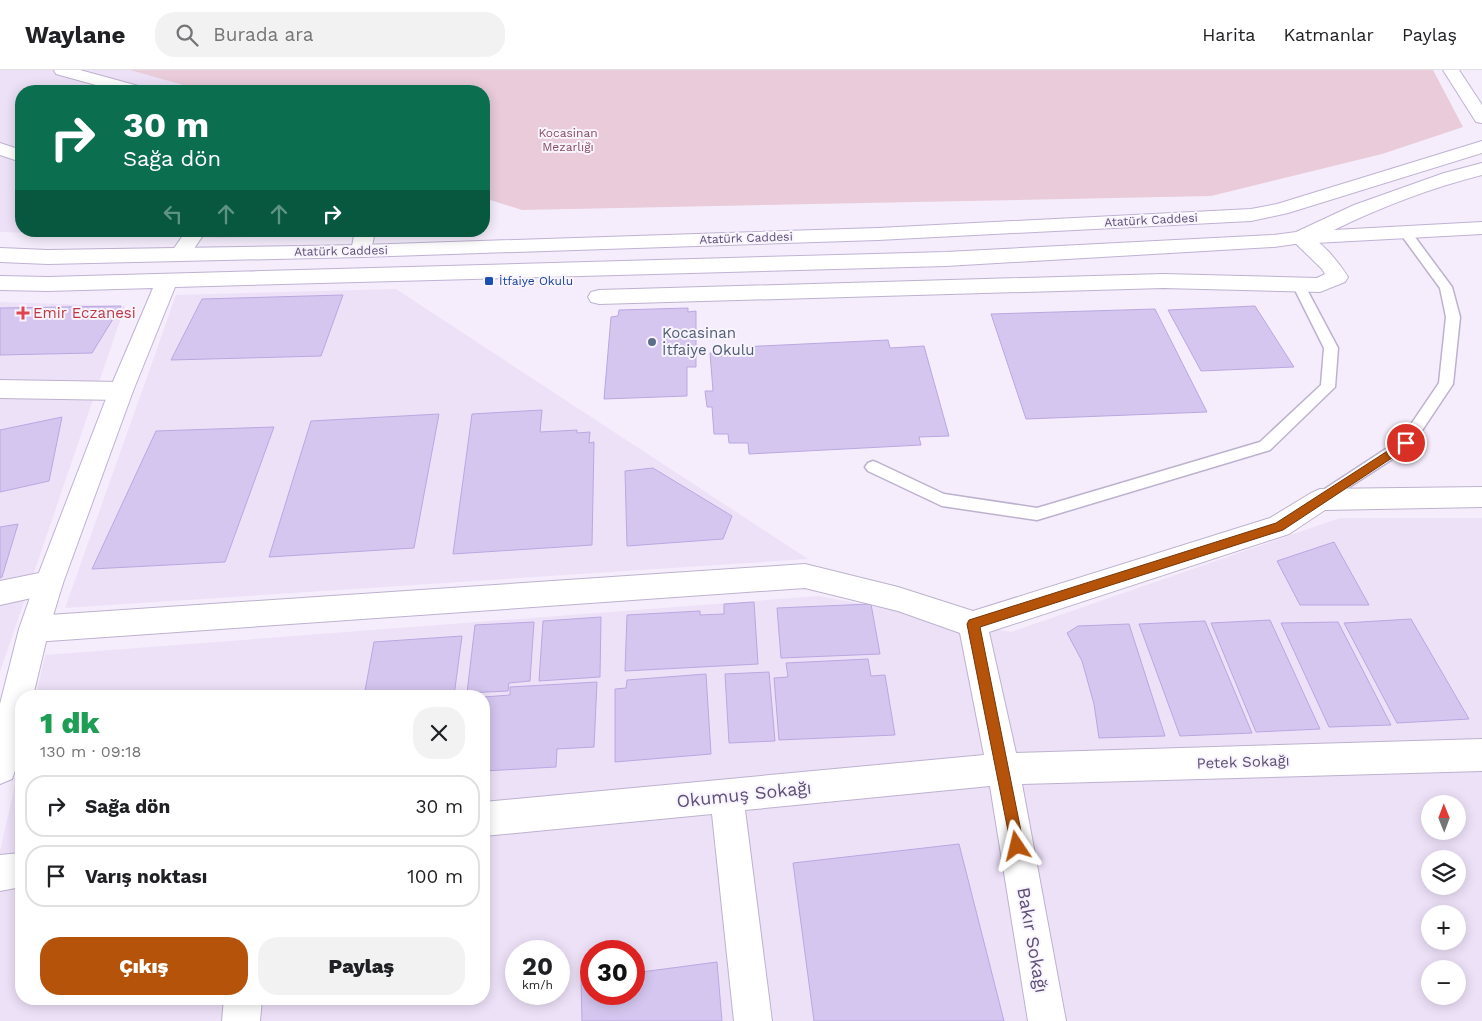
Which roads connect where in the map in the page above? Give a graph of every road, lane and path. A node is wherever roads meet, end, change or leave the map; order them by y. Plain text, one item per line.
1 (62, 70) edge
2 (1451, 70) edge
3 (115, 85) edge
4 (1482, 118) edge
5 (1482, 147) edge
6 (0, 149) edge
7 (15, 154) edge
8 (1482, 169) edge
9 (1281, 209) junction
10 (1482, 228) edge
11 (1405, 232) junction
12 (192, 237) edge
13 (1300, 238) junction
14 (363, 241) edge
15 (180, 254) junction
16 (0, 256) edge
17 (167, 281) junction
18 (0, 283) edge
19 (1298, 284) junction
20 (599, 296) dead end
21 (0, 390) edge
22 (121, 391) junction
23 (873, 467) dead end
24 (1482, 497) edge
25 (1320, 500) junction
26 (49, 583) junction
27 (0, 593) edge
28 (974, 624) junction
29 (34, 629) junction
30 (19, 690) edge
31 (15, 707) edge
32 (1482, 755) edge
33 (0, 768) edge
34 (1003, 769) junction
35 (727, 796) junction
36 (490, 818) edge
37 (15, 871) edge
38 (0, 873) edge
39 (242, 1005) edge
40 (241, 1021) edge
41 (753, 1021) edge
42 (1047, 1021) edge

1 - 3 street
2 - 4 street
5 - 9 street, Atatürk Caddesi
6 - 7 street
8 - 13 street
9 - 13 street
9 - 14 street, Atatürk Caddesi
10 - 11 street
11 - 13 street
11 - 25 lane
12 - 15 street
13 - 17 street
13 - 19 street
14 - 15 street, Atatürk Caddesi
15 - 16 street, Atatürk Caddesi
17 - 18 street
17 - 22 street
19 - 20 street
19 - 23 lane
21 - 22 street
22 - 26 street
24 - 25 street
25 - 28 street
26 - 27 street
26 - 29 street
28 - 29 street
28 - 34 street, Bakır Sokağı
29 - 30 street
31 - 33 street
32 - 34 street, Petek Sokağı
34 - 35 street, Okumuş Sokağı
34 - 42 street, Bakır Sokağı
35 - 36 street, Okumuş Sokağı
35 - 41 street
37 - 38 street
39 - 40 street

